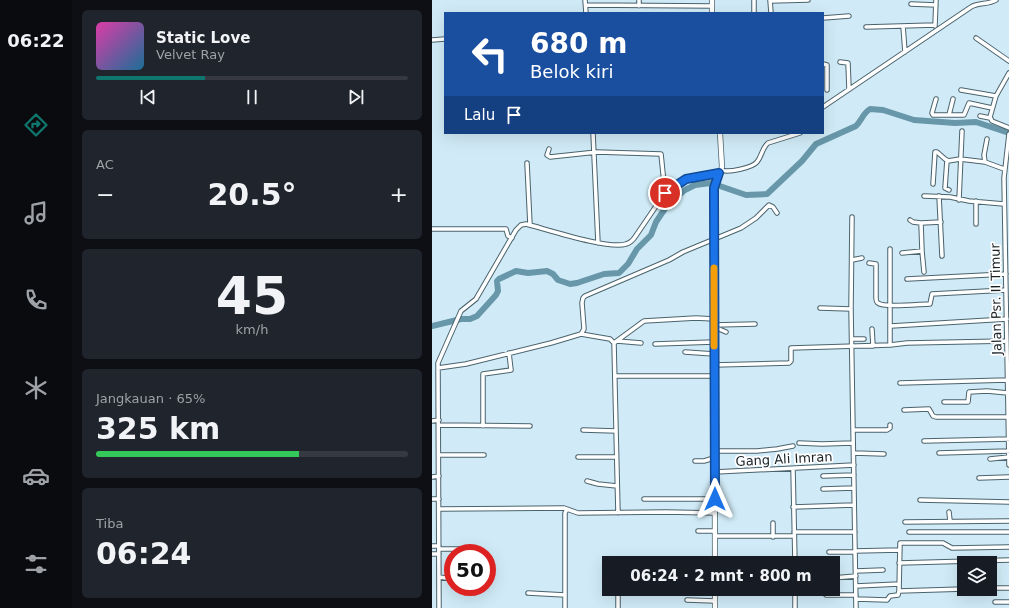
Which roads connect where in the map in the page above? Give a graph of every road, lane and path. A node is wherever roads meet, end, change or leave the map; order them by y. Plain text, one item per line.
1 (586, 0) edge
2 (639, 0) edge
3 (712, 0) edge
4 (754, 0) edge
5 (770, 0) edge
6 (808, 0) edge
7 (936, 0) edge
8 (996, 0) edge
9 (980, 1) edge
10 (911, 4) dead end
11 (936, 5) junction
12 (586, 6) junction
13 (639, 6) junction
14 (712, 6) junction
15 (586, 12) edge
16 (712, 12) edge
17 (754, 12) edge
18 (771, 12) edge
19 (849, 16) dead end
20 (824, 18) edge
21 (935, 25) junction
22 (904, 26) junction
23 (866, 27) dead end
24 (935, 31) junction
25 (976, 38) dead end
26 (444, 39) edge
27 (432, 40) edge
28 (905, 52) junction
29 (1009, 61) edge
30 (840, 62) dead end
31 (824, 64) edge
32 (1009, 73) edge
33 (849, 89) junction
34 (827, 90) dead end
35 (961, 90) dead end
36 (996, 96) junction
37 (936, 99) dead end
38 (953, 99) dead end
39 (824, 106) edge
40 (992, 108) junction
41 (949, 115) junction
42 (980, 116) dead end
43 (990, 118) junction
44 (1009, 128) edge
45 (962, 131) dead end
46 (593, 134) edge
47 (720, 134) edge
48 (797, 134) edge
49 (1009, 135) edge
50 (987, 139) dead end
51 (549, 149) dead end
52 (594, 152) junction
53 (960, 159) junction
54 (947, 160) junction
55 (985, 162) junction
56 (526, 163) dead end
57 (1004, 169) junction
58 (720, 172) junction
59 (934, 184) dead end
60 (1004, 184) junction
61 (1009, 184) edge
62 (948, 190) dead end
63 (665, 193) junction
64 (924, 196) dead end
65 (939, 196) junction
66 (959, 200) junction
67 (976, 201) junction
68 (1006, 207) edge
69 (777, 213) dead end
70 (852, 217) dead end
71 (910, 220) dead end
72 (941, 222) junction
73 (921, 223) junction
74 (976, 224) dead end
75 (530, 225) junction
76 (432, 229) edge
77 (512, 238) junction
78 (714, 240) junction
79 (598, 243) junction
80 (890, 249) dead end
81 (922, 252) junction
82 (902, 253) dead end
83 (942, 256) dead end
84 (862, 258) dead end
85 (852, 260) junction
86 (869, 263) dead end
87 (924, 272) dead end
88 (1006, 274) junction
89 (907, 279) dead end
90 (1007, 291) edge
91 (1008, 301) edge
92 (891, 306) junction
93 (820, 308) dead end
94 (852, 309) junction
95 (1007, 318) edge
96 (714, 319) junction
97 (755, 324) dead end
98 (891, 326) junction
99 (716, 327) junction
100 (872, 329) dead end
101 (726, 332) dead end
102 (1008, 333) edge
103 (580, 334) junction
104 (853, 339) junction
105 (864, 339) dead end
106 (1007, 341) junction
107 (614, 342) junction
108 (714, 342) junction
109 (641, 343) dead end
110 (655, 344) dead end
111 (890, 345) junction
112 (872, 346) junction
113 (853, 347) junction
114 (685, 352) dead end
115 (509, 353) junction
116 (714, 354) junction
117 (432, 365) edge
118 (714, 365) junction
119 (438, 367) junction
120 (615, 376) junction
121 (714, 376) junction
122 (1008, 380) junction
123 (900, 382) dead end
124 (1008, 390) edge
125 (944, 402) dead end
126 (904, 410) dead end
127 (1009, 412) edge
128 (1008, 417) edge
129 (432, 421) edge
130 (439, 422) junction
131 (890, 425) dead end
132 (483, 426) junction
133 (530, 426) dead end
134 (583, 430) dead end
135 (853, 430) junction
136 (616, 431) junction
137 (1009, 439) edge
138 (924, 441) dead end
139 (799, 443) dead end
140 (853, 443) junction
141 (793, 446) dead end
142 (1009, 449) edge
143 (714, 451) junction
144 (854, 453) junction
145 (939, 453) dead end
146 (884, 454) dead end
147 (439, 455) junction
148 (484, 455) dead end
149 (578, 457) dead end
150 (616, 457) junction
151 (1009, 457) edge
152 (714, 458) junction
153 (990, 459) dead end
154 (695, 461) dead end
155 (854, 465) junction
156 (1009, 465) edge
157 (793, 469) junction
158 (715, 472) junction
159 (854, 475) junction
160 (439, 476) junction
161 (823, 476) dead end
162 (432, 477) edge
163 (1009, 477) edge
164 (979, 478) dead end
165 (587, 481) dead end
166 (617, 486) junction
167 (854, 488) junction
168 (823, 489) dead end
169 (432, 499) edge
170 (439, 499) junction
171 (644, 499) dead end
172 (715, 499) junction
173 (920, 500) dead end
174 (1009, 502) edge
175 (854, 504) junction
176 (793, 507) junction
177 (439, 509) junction
178 (567, 509) junction
179 (949, 512) dead end
180 (618, 513) junction
181 (715, 513) junction
182 (950, 521) junction
183 (1009, 521) edge
184 (904, 522) dead end
185 (773, 523) dead end
186 (698, 531) dead end
187 (855, 532) junction
188 (909, 532) dead end
189 (1009, 532) edge
190 (715, 533) junction
191 (794, 534) junction
192 (774, 537) junction
193 (432, 546) edge
194 (439, 547) junction
195 (444, 547) edge
196 (1009, 547) edge
197 (900, 550) junction
198 (855, 551) junction
199 (829, 552) dead end
200 (432, 554) edge
201 (439, 554) junction
202 (715, 556) edge
203 (795, 556) edge
204 (1009, 560) edge
205 (899, 563) junction
206 (883, 570) dead end
207 (856, 574) junction
208 (439, 577) junction
209 (840, 577) edge
210 (444, 578) edge
211 (899, 584) junction
212 (856, 586) junction
213 (997, 588) edge
214 (1009, 588) edge
215 (957, 589) edge
216 (899, 592) junction
217 (528, 593) dead end
218 (565, 595) junction
219 (618, 596) edge
220 (715, 596) edge
221 (795, 596) edge
222 (840, 596) edge
223 (856, 597) junction
224 (687, 600) dead end
225 (715, 601) junction
226 (995, 602) dead end
227 (1009, 602) edge
228 (439, 608) edge
229 (565, 608) edge
230 (618, 608) edge
231 (715, 608) edge
232 (795, 608) edge
233 (856, 608) edge

1 - 12 street
2 - 13 street
3 - 14 main road
4 - 17 street
5 - 6 street
5 - 18 street
7 - 11 street
8 - 9 street
9 - 24 street
10 - 11 street
11 - 21 street
12 - 13 street
12 - 15 street
13 - 14 street
14 - 16 main road
19 - 20 street
21 - 22 street
21 - 24 street
22 - 23 street
22 - 28 street
24 - 28 street
25 - 29 street
26 - 27 street
28 - 33 street
30 - 33 street
31 - 34 street
32 - 36 street
33 - 39 street
35 - 36 street
36 - 40 street
37 - 41 street
38 - 41 street
40 - 41 street
40 - 43 street
42 - 43 street
43 - 44 street
45 - 53 street
46 - 52 street
47 - 58 main road
48 - 58 street
49 - 57 street, Jalan Psr. II Timur
50 - 55 street
51 - 52 street
52 - 63 street
52 - 79 street
53 - 54 street
53 - 55 street
53 - 66 street
54 - 59 street
54 - 62 street
55 - 57 street
56 - 75 street
57 - 60 street, Jalan Psr. II Timur
58 - 63 street
58 - 78 main road
60 - 61 street
60 - 68 street, Jalan Psr. II Timur
63 - 79 street
64 - 65 street
65 - 66 street
65 - 72 street
66 - 67 street
67 - 68 street
67 - 74 street
68 - 88 street, Jalan Psr. II Timur
69 - 78 street
70 - 85 street
71 - 73 street
72 - 73 street
72 - 83 street
73 - 81 street
75 - 77 street
75 - 79 street
76 - 77 street
77 - 119 street
78 - 96 main road
78 - 103 street
80 - 92 street
81 - 82 street
81 - 87 street
84 - 85 street
85 - 94 street
86 - 92 street
88 - 89 street
88 - 90 street, Jalan Psr. II Timur
90 - 91 street, Jalan Psr. II Timur
90 - 92 street
91 - 95 street, Jalan Psr. II Timur
92 - 98 street
93 - 94 street
94 - 104 street
95 - 98 street
95 - 102 street, Jalan Psr. II Timur
96 - 99 main road
96 - 107 street
97 - 99 street
98 - 111 street
99 - 101 street
99 - 108 main road
100 - 112 street
102 - 106 street, Jalan Psr. II Timur
103 - 107 street
103 - 115 street
104 - 105 street
104 - 113 street
106 - 111 street
106 - 122 street, Jalan Psr. II Timur
107 - 109 street
107 - 120 street
108 - 110 street
108 - 116 main road
111 - 112 street
112 - 113 street
113 - 118 street
113 - 135 street
114 - 116 street
115 - 119 street
115 - 132 street
116 - 118 main road
117 - 119 street
118 - 121 main road
119 - 130 street
120 - 121 street
120 - 136 street
121 - 143 main road
122 - 123 street
122 - 124 street, Jalan Psr. II Timur
124 - 125 street
124 - 127 street, Jalan Psr. II Timur
126 - 128 street
127 - 128 street, Jalan Psr. II Timur
128 - 137 street, Jalan Psr. II Timur
129 - 130 street
130 - 132 street
130 - 147 street
131 - 135 street
132 - 133 street
134 - 136 street
135 - 140 street
136 - 150 street
137 - 138 street
137 - 142 street, Jalan Psr. II Timur
139 - 140 street
140 - 144 street
141 - 143 street
142 - 145 street
142 - 151 street, Jalan Psr. II Timur
143 - 152 main road
144 - 146 street
144 - 155 street
147 - 148 street
147 - 160 street
149 - 150 street
150 - 166 street
151 - 153 street
151 - 156 street, Jalan Psr. II Timur
152 - 154 street
152 - 158 main road
155 - 157 street, Gang Ali Imran
155 - 159 street
157 - 158 street, Gang Ali Imran
157 - 176 street
158 - 172 main road
159 - 161 street
159 - 167 street
160 - 162 street
160 - 170 street
163 - 164 street
165 - 166 street
166 - 180 street
167 - 168 street
167 - 175 street
169 - 170 street
170 - 177 street
171 - 172 street
172 - 181 main road
173 - 174 street
175 - 176 street
175 - 187 street
176 - 191 street
177 - 178 street
177 - 194 street
178 - 180 street
178 - 218 street
179 - 182 street
180 - 181 street
181 - 190 main road
182 - 183 street
182 - 184 street
185 - 192 street
186 - 190 street
187 - 191 street
187 - 198 street
188 - 189 street
190 - 192 street
190 - 202 main road
191 - 192 street
191 - 203 street
193 - 194 street
194 - 195 street
194 - 201 street
196 - 197 street
197 - 198 street
197 - 205 street
198 - 199 street
198 - 207 street
200 - 201 street
201 - 208 street
204 - 205 street
205 - 211 street
206 - 207 street
207 - 209 street
207 - 212 street
208 - 210 street
208 - 228 street
211 - 212 street
211 - 216 street
212 - 223 street
213 - 214 street
215 - 216 street
216 - 223 street
217 - 218 street
218 - 229 street
219 - 230 street
220 - 225 main road
221 - 232 street
222 - 223 street
223 - 233 street
224 - 225 street
225 - 231 main road
226 - 227 street

